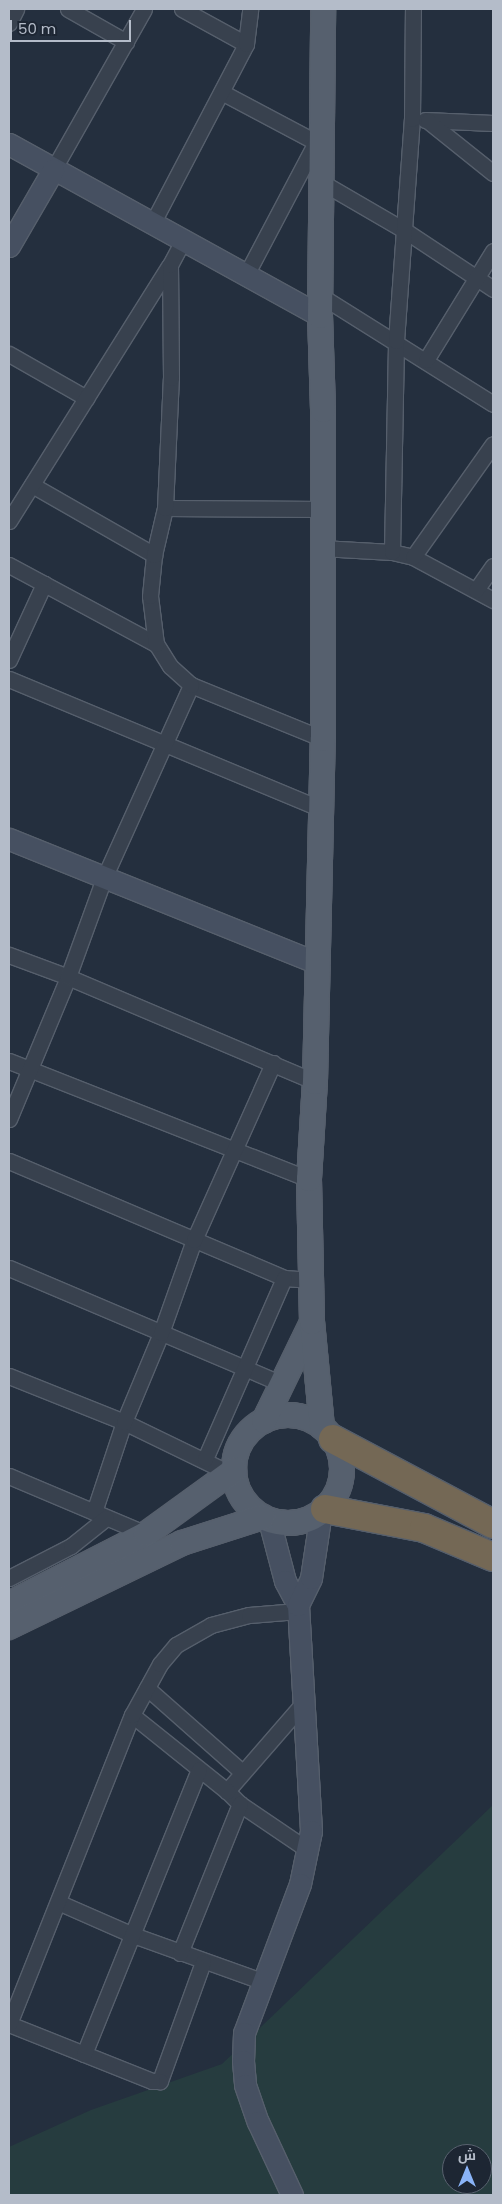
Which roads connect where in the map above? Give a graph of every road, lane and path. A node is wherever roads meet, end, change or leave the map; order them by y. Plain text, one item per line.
1 (16, 9) edge
2 (68, 9) edge
3 (144, 9) edge
4 (182, 9) edge
5 (250, 9) edge
6 (323, 9) edge
7 (413, 9) edge
8 (9, 23) edge
9 (126, 42) junction
10 (246, 44) junction
11 (223, 93) junction
12 (412, 119) junction
13 (428, 120) junction
14 (493, 123) edge
15 (9, 144) edge
16 (320, 144) junction
17 (53, 170) junction
18 (493, 174) edge
19 (323, 183) junction
20 (152, 224) junction
21 (404, 230) junction
22 (182, 242) junction
23 (9, 246) edge
24 (493, 251) edge
25 (170, 265) junction
26 (246, 275) junction
27 (476, 278) junction
28 (493, 289) edge
29 (320, 306) junction
30 (396, 340) junction
31 (9, 354) edge
32 (426, 360) junction
33 (86, 398) junction
34 (493, 404) edge
35 (493, 444) edge
36 (32, 485) junction
37 (165, 508) junction
38 (322, 509) junction
39 (9, 521) edge
40 (322, 548) junction
41 (392, 552) junction
42 (154, 555) junction
43 (413, 557) junction
44 (9, 565) edge
45 (493, 566) edge
46 (44, 584) junction
47 (476, 590) junction
48 (493, 600) edge
49 (156, 644) junction
50 (9, 660) edge
51 (9, 679) edge
52 (191, 685) junction
53 (323, 739) junction
54 (165, 745) junction
55 (321, 809) junction
56 (9, 839) edge
57 (104, 878) junction
58 (9, 955) edge
59 (317, 964) junction
60 (68, 977) junction
61 (9, 1060) edge
62 (273, 1063) junction
63 (30, 1070) junction
64 (315, 1082) junction
65 (9, 1119) edge
66 (234, 1152) junction
67 (9, 1161) edge
68 (309, 1179) junction
69 (194, 1240) junction
70 (9, 1268) edge
71 (284, 1278) junction
72 (312, 1280) junction
73 (312, 1322) junction
74 (161, 1332) junction
75 (244, 1368) junction
76 (9, 1376) edge
77 (282, 1384) junction
78 (264, 1421) junction
79 (124, 1422) junction
80 (327, 1433) junction
81 (204, 1459) junction
82 (231, 1471) junction
83 (9, 1476) edge
84 (323, 1511) junction
85 (100, 1515) junction
86 (266, 1519) junction
87 (493, 1524) edge
88 (146, 1534) junction
89 (493, 1557) edge
90 (12, 1574) edge
91 (36, 1590) junction
92 (9, 1604) edge
93 (298, 1608) junction
94 (9, 1628) edge
95 (147, 1688) junction
96 (306, 1700) junction
97 (132, 1715) junction
98 (199, 1769) junction
99 (242, 1772) junction
100 (227, 1791) junction
101 (240, 1804) junction
102 (308, 1850) junction
103 (60, 1903) junction
104 (133, 1935) junction
105 (180, 1953) junction
106 (203, 1962) junction
107 (264, 1982) junction
108 (84, 2054) junction
109 (292, 2195) edge

1 - 8 street
2 - 9 street
3 - 9 street
4 - 10 street
5 - 10 street
6 - 16 main road
7 - 12 street
9 - 17 street
10 - 11 street
11 - 16 street
11 - 20 street
12 - 13 street
12 - 21 street
13 - 14 street
13 - 18 street
15 - 17 street
16 - 19 main road
16 - 26 street
17 - 20 street
17 - 23 street
19 - 21 street
19 - 29 main road
20 - 22 street
21 - 27 street
21 - 30 street
22 - 25 street
22 - 26 street
24 - 27 street
25 - 33 street
25 - 37 street
26 - 29 street
27 - 28 street
27 - 32 street
29 - 30 street
29 - 38 main road
30 - 32 street
30 - 41 street
31 - 33 street
32 - 34 street
33 - 36 street
35 - 43 street
36 - 39 street
36 - 42 street
37 - 38 street
37 - 42 street
38 - 40 main road
40 - 41 street
40 - 53 main road
41 - 43 street
42 - 49 street
43 - 47 street
44 - 46 street
45 - 47 street
46 - 49 street
46 - 50 street
47 - 48 street
49 - 52 street
51 - 54 street
52 - 53 street
52 - 54 street
53 - 55 main road
54 - 55 street
54 - 57 street
55 - 59 main road
56 - 57 street
57 - 59 street
57 - 60 street
58 - 60 street
59 - 64 main road
60 - 62 street
60 - 63 street
61 - 63 street
62 - 64 street
62 - 66 street
63 - 65 street
63 - 66 street
64 - 68 main road
66 - 68 street
66 - 69 street
67 - 69 street
68 - 72 main road
69 - 71 street
69 - 74 street
70 - 74 street
71 - 72 street
71 - 75 street
72 - 73 main road
73 - 77 main road
73 - 80 main road
74 - 75 street
74 - 79 street
75 - 77 street
75 - 81 street
76 - 79 street
77 - 78 main road
78 - 80 main road
78 - 82 main road
79 - 81 street
79 - 85 street
80 - 84 main road
80 - 87 highway
81 - 82 street
82 - 86 main road
82 - 88 main road
83 - 85 street
84 - 86 main road
84 - 89 highway
84 - 93 street
85 - 88 street
85 - 90 street
86 - 93 street
86 - 94 main road
88 - 91 main road
90 - 91 street
91 - 92 main road
93 - 95 street
93 - 96 street
95 - 97 street
95 - 99 street
96 - 99 street
96 - 102 street
97 - 98 street
97 - 103 street
98 - 100 street
98 - 104 street
99 - 100 street
100 - 101 street
101 - 102 street
101 - 105 street
102 - 107 street
103 - 104 street
103 - 108 street
104 - 105 street
104 - 108 street
105 - 106 street
106 - 107 street
106 - 108 street
107 - 109 street

